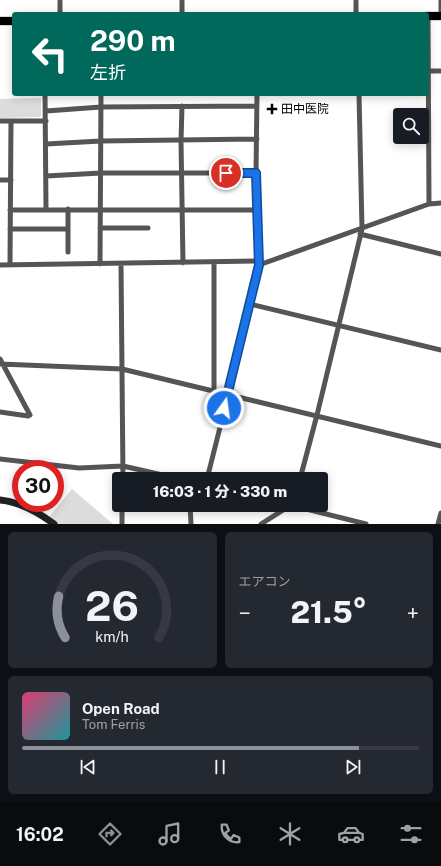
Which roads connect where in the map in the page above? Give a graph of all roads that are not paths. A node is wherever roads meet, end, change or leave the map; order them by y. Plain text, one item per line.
1 (60, 0) edge
2 (182, 0) edge
3 (356, 0) edge
4 (441, 0) edge
5 (60, 12) edge
6 (182, 12) edge
7 (356, 12) edge
8 (429, 16) edge
9 (441, 16) edge
10 (0, 21) edge
11 (12, 21) edge
12 (429, 71) edge
13 (441, 71) edge
14 (45, 96) edge
15 (101, 96) edge
16 (257, 96) edge
17 (359, 96) edge
18 (428, 96) edge
19 (182, 106) junction
20 (257, 106) junction
21 (101, 107) junction
22 (46, 111) junction
23 (0, 121) edge
24 (11, 121) junction
25 (46, 121) junction
26 (257, 139) junction
27 (101, 141) junction
28 (181, 141) junction
29 (46, 144) junction
30 (101, 173) junction
31 (256, 173) junction
32 (181, 174) junction
33 (46, 176) junction
34 (0, 180) edge
35 (11, 180) junction
36 (441, 203) edge
37 (429, 204) junction
38 (10, 210) junction
39 (46, 210) junction
40 (68, 210) junction
41 (101, 210) junction
42 (182, 210) junction
43 (257, 210) junction
44 (100, 228) junction
45 (148, 228) dead end
46 (10, 229) junction
47 (68, 229) junction
48 (361, 231) junction
49 (68, 252) dead end
50 (441, 254) edge
51 (214, 262) junction
52 (183, 263) junction
53 (259, 263) junction
54 (100, 264) junction
55 (121, 264) junction
56 (0, 265) edge
57 (10, 265) junction
58 (250, 304) junction
59 (339, 324) junction
60 (441, 350) edge
61 (1, 362) edge
62 (122, 369) junction
63 (214, 391) junction
64 (228, 394) junction
65 (0, 412) edge
66 (317, 415) junction
67 (441, 446) edge
68 (0, 459) edge
69 (123, 466) junction
70 (123, 472) edge
71 (149, 472) edge
72 (209, 472) edge
73 (302, 472) edge
74 (0, 500) edge
75 (122, 512) edge
76 (190, 512) edge
77 (281, 512) edge
78 (319, 512) edge
79 (441, 513) edge
80 (54, 524) edge
81 (122, 524) edge
82 (191, 524) edge
83 (261, 524) edge
84 (366, 524) edge
85 (438, 524) edge

1 - 5 street
2 - 6 street
3 - 7 street
4 - 9 street
8 - 9 main road
10 - 11 main road
12 - 13 street
14 - 22 street
15 - 21 street
16 - 20 street
17 - 48 street
18 - 37 street
19 - 20 street
19 - 21 street
19 - 28 street
20 - 26 street
21 - 22 street
21 - 27 street
22 - 25 street
23 - 24 street
24 - 25 street
24 - 35 street
25 - 29 street
26 - 28 street
26 - 31 street
27 - 28 street
27 - 29 street
27 - 30 street
28 - 32 street
29 - 33 street
30 - 32 street
30 - 33 street
30 - 41 street
31 - 32 street
31 - 43 street
32 - 42 street
33 - 39 street
34 - 35 street
35 - 38 street
36 - 37 street
37 - 48 street
38 - 39 street
38 - 46 street
39 - 40 street
40 - 41 street
40 - 47 street
41 - 42 street
41 - 44 street
42 - 43 street
42 - 52 street
43 - 53 street
44 - 45 street
44 - 54 street
46 - 47 street
46 - 57 street
47 - 49 street
48 - 50 street
48 - 53 street
48 - 59 street
51 - 52 street
51 - 53 street
51 - 63 street
52 - 55 street
53 - 58 street
54 - 55 street
54 - 57 street
55 - 62 street
56 - 57 street
58 - 59 street
58 - 64 street
59 - 60 street
59 - 66 street
61 - 62 street
61 - 65 street
62 - 63 street
62 - 69 street
63 - 64 street
64 - 66 street
64 - 72 street
66 - 67 street
66 - 73 street
68 - 69 street
69 - 70 street
69 - 71 street
74 - 80 main road
75 - 81 street
76 - 82 street
77 - 83 street
78 - 84 street
79 - 85 street

